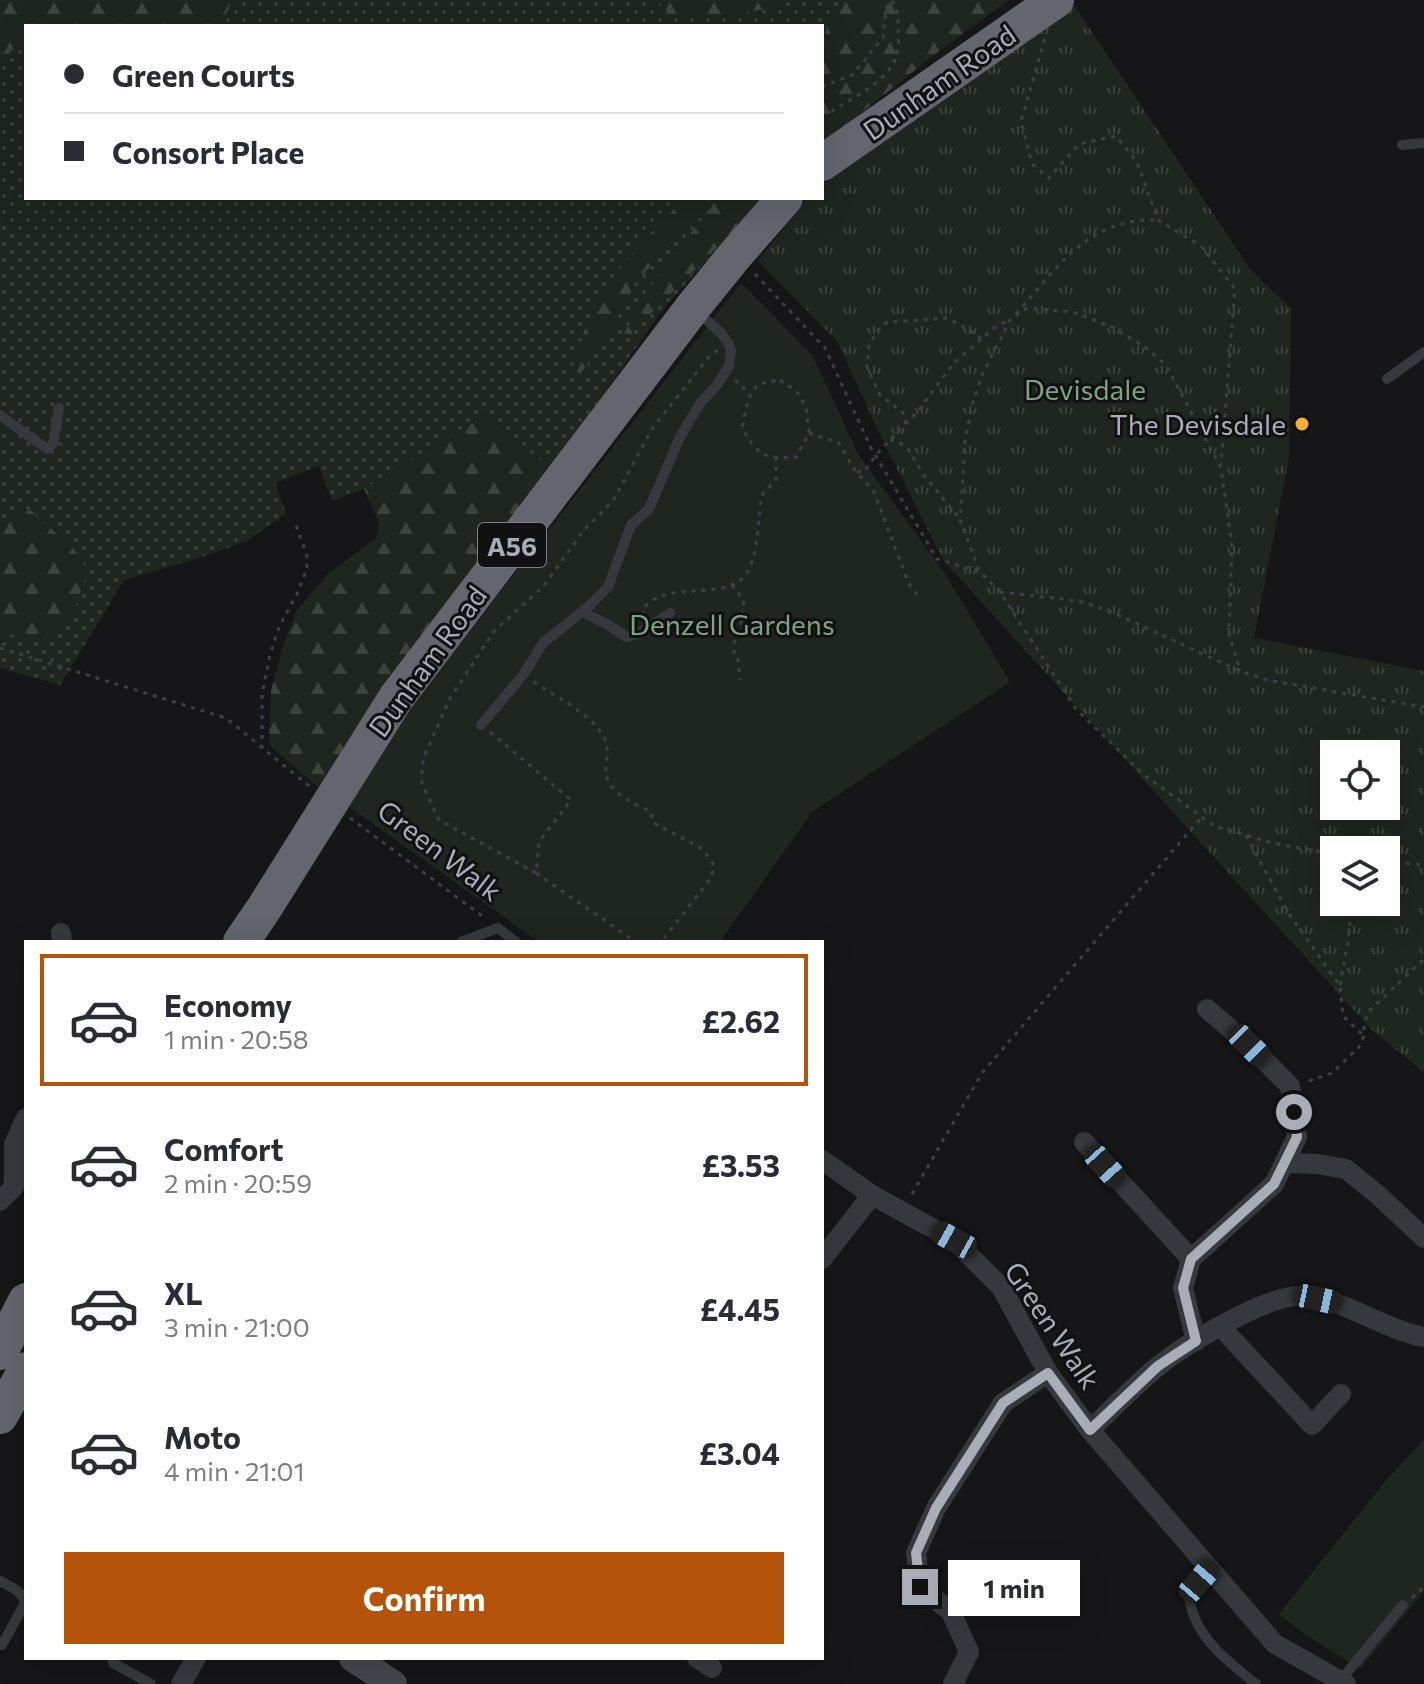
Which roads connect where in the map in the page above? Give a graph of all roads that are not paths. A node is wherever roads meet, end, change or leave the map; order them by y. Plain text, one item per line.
1 (1056, 0) edge
2 (1424, 143) edge
3 (1402, 145) dead end
4 (824, 162) edge
5 (783, 200) edge
6 (693, 307) junction
7 (1424, 352) edge
8 (1387, 379) dead end
9 (59, 408) dead end
10 (0, 415) edge
11 (582, 612) junction
12 (670, 613) dead end
13 (481, 725) road end
14 (263, 910) junction
15 (242, 940) edge
16 (249, 940) edge
17 (466, 940) edge
18 (513, 940) edge
19 (1207, 1009) dead end
20 (24, 1122) edge
21 (1084, 1142) dead end
22 (824, 1161) edge
23 (1284, 1163) junction
24 (872, 1195) junction
25 (0, 1201) edge
26 (1424, 1238) edge
27 (824, 1256) edge
28 (1191, 1259) junction
29 (24, 1310) edge
30 (1220, 1326) junction
31 (1424, 1337) edge
32 (24, 1338) edge
33 (1196, 1341) junction
34 (1048, 1373) junction
35 (9, 1378) edge
36 (1341, 1394) dead end
37 (24, 1423) edge
38 (0, 1428) edge
39 (1090, 1430) junction
40 (1210, 1569) junction
41 (0, 1581) edge
42 (24, 1600) edge
43 (24, 1605) edge
44 (1403, 1605) dead end
45 (2, 1645) dead end
46 (112, 1660) edge
47 (195, 1660) edge
48 (356, 1660) edge
49 (1343, 1682) edge
50 (151, 1684) edge
51 (181, 1684) edge
52 (393, 1684) edge
53 (953, 1684) edge
54 (1256, 1684) edge

1 - 4 highway, Dunham Road
2 - 3 lane
5 - 6 highway, Dunham Road / A56
6 - 11 lane
6 - 14 highway, Dunham Road / A56
7 - 8 lane
9 - 10 lane
11 - 12 lane
11 - 13 lane
14 - 15 highway, Dunham Road / A56
14 - 16 highway, Dunham Road / A56
17 - 18 lane, Green Walk
19 - 23 street
20 - 25 street
21 - 28 street
22 - 24 street, Green Walk
23 - 26 street
23 - 28 street
24 - 27 street
24 - 34 street, Green Walk
28 - 33 street
29 - 35 highway
30 - 31 street
30 - 33 street
30 - 36 street
32 - 35 highway
33 - 39 street
34 - 39 street, Green Walk
34 - 53 street
37 - 38 highway
39 - 40 street, Green Walk
40 - 49 street, Green Walk
40 - 54 lane
41 - 42 lane
43 - 45 lane
44 - 49 lane
46 - 50 lane
47 - 51 street
48 - 52 main road

